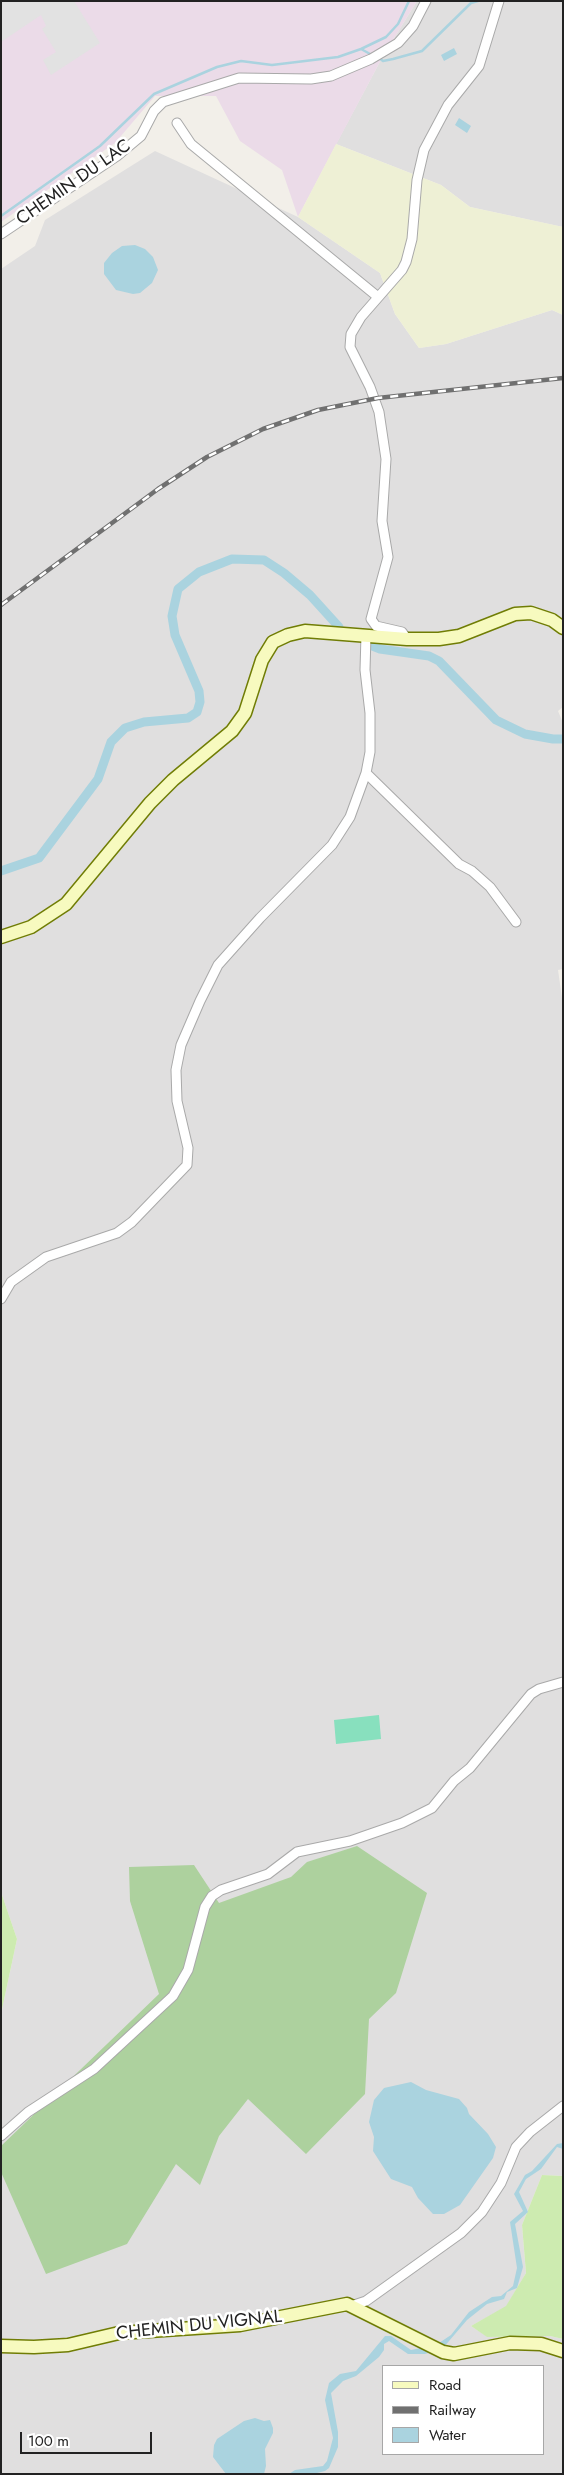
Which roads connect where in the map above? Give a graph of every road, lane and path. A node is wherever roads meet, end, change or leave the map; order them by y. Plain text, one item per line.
1 (426, 1) edge
2 (499, 1) edge
3 (177, 123) dead end
4 (1, 234) edge
5 (378, 297) junction
6 (563, 628) edge
7 (366, 635) junction
8 (407, 639) junction
9 (366, 774) junction
10 (516, 922) dead end
11 (1, 937) edge
12 (1, 1299) edge
13 (563, 1682) edge
14 (563, 2106) edge
15 (1, 2136) edge
16 (354, 2305) junction
17 (1, 2346) edge
18 (563, 2351) edge

1 - 4 street, CHEMIN DU LAC
2 - 5 street
3 - 5 street
5 - 8 street
6 - 8 street
7 - 8 street
7 - 9 street
7 - 11 street
9 - 10 street
9 - 12 street
13 - 15 street
14 - 16 street
16 - 17 street, CHEMIN DU VIGNAL
16 - 18 street

